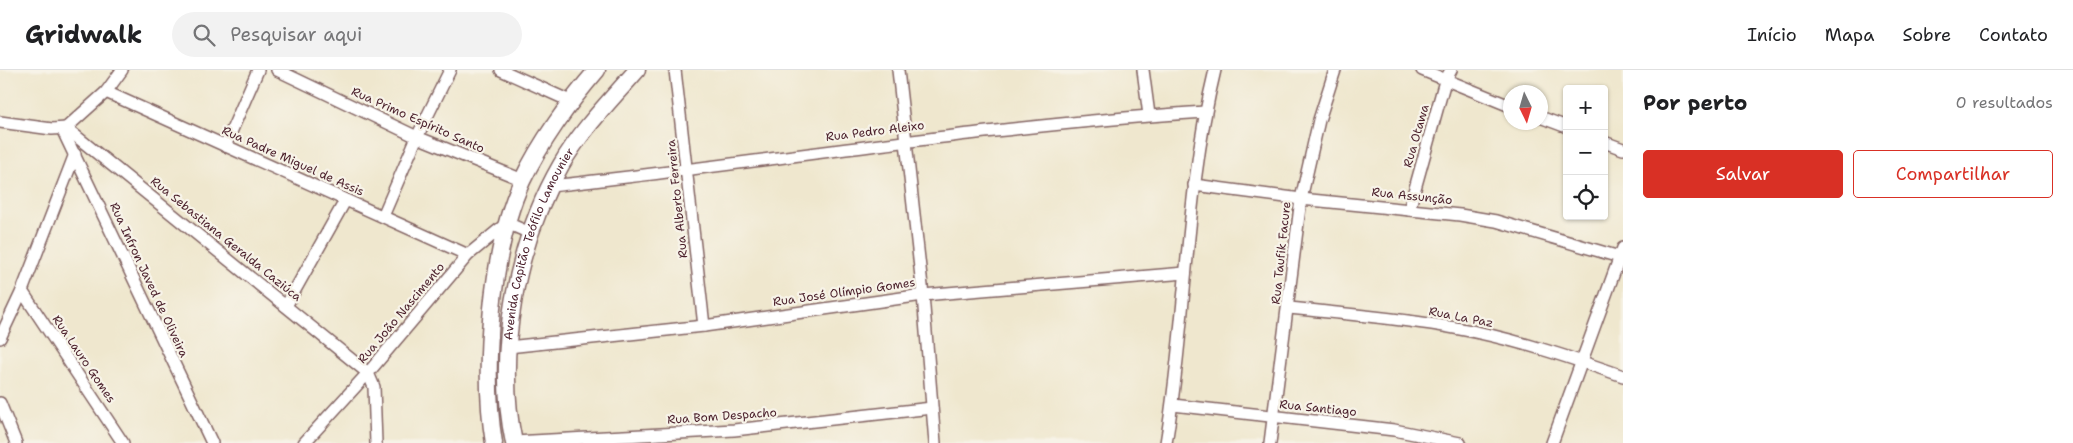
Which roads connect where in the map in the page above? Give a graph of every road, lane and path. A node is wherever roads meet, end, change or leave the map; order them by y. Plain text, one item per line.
1 (122, 70) edge
2 (258, 70) edge
3 (277, 70) edge
4 (450, 70) edge
5 (501, 70) edge
6 (597, 70) edge
7 (637, 70) edge
8 (675, 70) edge
9 (898, 70) edge
10 (1143, 70) edge
11 (1215, 70) edge
12 (1335, 70) edge
13 (1422, 70) edge
14 (1451, 70) edge
15 (1445, 81) junction
16 (106, 92) junction
17 (570, 101) junction
18 (1503, 103) edge
19 (1204, 112) junction
20 (1149, 116) junction
21 (1548, 120) edge
22 (0, 122) edge
23 (1563, 126) edge
24 (64, 128) junction
25 (417, 136) junction
26 (906, 140) junction
27 (1608, 143) edge
28 (225, 146) junction
29 (1623, 149) edge
30 (74, 154) junction
31 (688, 171) junction
32 (523, 180) junction
33 (1194, 185) junction
34 (550, 186) junction
35 (1301, 199) junction
36 (345, 201) junction
37 (1409, 210) junction
38 (383, 216) junction
39 (507, 223) junction
40 (530, 233) junction
41 (1622, 254) edge
42 (468, 255) junction
43 (1185, 273) junction
44 (22, 291) junction
45 (923, 295) junction
46 (286, 306) junction
47 (1289, 308) junction
48 (704, 326) junction
49 (0, 338) edge
50 (508, 347) junction
51 (1581, 361) junction
52 (368, 373) junction
53 (1623, 376) edge
54 (0, 403) edge
55 (1173, 405) junction
56 (932, 408) junction
57 (1274, 417) junction
58 (734, 430) junction
59 (514, 442) edge
60 (16, 443) edge
61 (123, 443) edge
62 (212, 443) edge
63 (304, 443) edge
64 (376, 443) edge
65 (494, 443) edge
66 (736, 443) edge
67 (935, 443) edge
68 (1166, 443) edge
69 (1270, 443) edge
70 (1460, 443) edge
71 (1552, 443) edge

1 - 16 street
2 - 28 street
3 - 25 street, Rua Primo Espírito Santo
4 - 25 street
5 - 17 street
6 - 17 main road, Avenida Capitão Teófilo Lamounier
7 - 34 main road, Avenida Capitão Teófilo Lamounier
8 - 31 street, Rua Alberto Ferreira
9 - 26 street
10 - 20 street
11 - 19 street
12 - 35 street, Rua Taufik Facure
13 - 15 street
14 - 15 street, Rua Otawa
15 - 18 street
15 - 37 street, Rua Otawa
16 - 24 street
16 - 28 street, Rua Padre Miguel de Assis
17 - 32 main road, Avenida Capitão Teófilo Lamounier
19 - 20 street, Rua Pedro Aleixo
19 - 33 street
20 - 26 street, Rua Pedro Aleixo
21 - 23 street
22 - 24 street
24 - 30 street, Rua Infron Javed de Oliveira
24 - 46 street, Rua Sebastiana Geralda Caziúca
25 - 32 street, Rua Primo Espírito Santo
25 - 38 street
26 - 31 street, Rua Pedro Aleixo
26 - 45 street
27 - 29 street
28 - 36 street, Rua Padre Miguel de Assis
30 - 44 street
30 - 62 street, Rua Infron Javed de Oliveira
31 - 34 street, Rua Pedro Aleixo
31 - 48 street, Rua Alberto Ferreira
32 - 39 main road, Avenida Capitão Teófilo Lamounier
33 - 35 street, Rua Assunção
33 - 43 street
34 - 40 main road, Avenida Capitão Teófilo Lamounier
35 - 37 street, Rua Assunção
35 - 47 street, Rua Taufik Facure
36 - 38 street, Rua Padre Miguel de Assis
36 - 46 street
37 - 41 street, Rua Assunção
38 - 42 street, Rua Padre Miguel de Assis
39 - 40 street
39 - 42 street, Rua João Nascimento
39 - 65 main road, Avenida Capitão Teófilo Lamounier
40 - 50 main road, Avenida Capitão Teófilo Lamounier
41 - 51 street
42 - 52 street, Rua João Nascimento
43 - 45 street, Rua José Olímpio Gomes
43 - 55 street
44 - 49 street
44 - 61 street, Rua Lauro Gomes
45 - 48 street, Rua José Olímpio Gomes
45 - 56 street
46 - 52 street, Rua Sebastiana Geralda Caziúca
47 - 51 street, Rua La Paz
47 - 57 street, Rua Taufik Facure
48 - 50 street, Rua José Olímpio Gomes
50 - 59 main road, Avenida Capitão Teófilo Lamounier
51 - 53 street, Rua La Paz
51 - 71 street
52 - 63 street, Rua João Nascimento
52 - 64 street
54 - 60 street
55 - 57 street, Rua Santiago
55 - 68 street
56 - 58 street, Rua Bom Despacho
56 - 67 street
57 - 69 street, Rua Taufik Facure
57 - 70 street, Rua Santiago
58 - 59 street, Rua Bom Despacho
58 - 66 street

